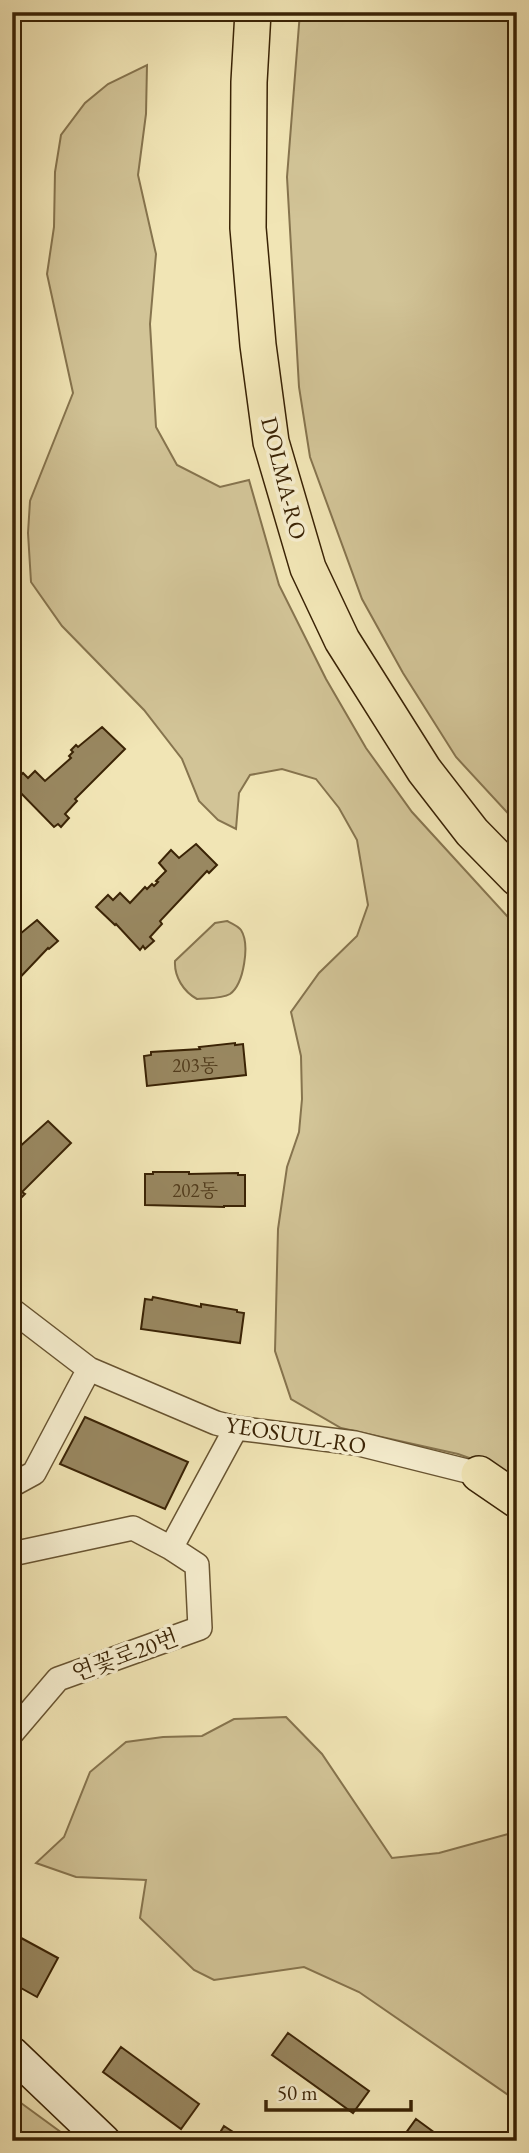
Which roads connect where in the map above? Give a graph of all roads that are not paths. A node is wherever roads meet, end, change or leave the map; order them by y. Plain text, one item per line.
1 (253, 12) edge
2 (517, 878) edge
3 (12, 1310) edge
4 (89, 1369) junction
5 (236, 1428) junction
6 (479, 1474) joint
7 (12, 1485) edge
8 (517, 1498) edge
9 (171, 1548) junction
10 (12, 1554) edge
11 (12, 1733) edge
12 (12, 2053) edge
13 (104, 2141) edge

1 - 2 main road, DOLMA-RO
3 - 4 street, YEOSUUL-RO
4 - 5 street, YEOSUUL-RO
4 - 7 street
5 - 6 street, YEOSUUL-RO
5 - 9 street
6 - 8 main road
9 - 10 street
9 - 11 street, 연꽃로20번
12 - 13 main road

